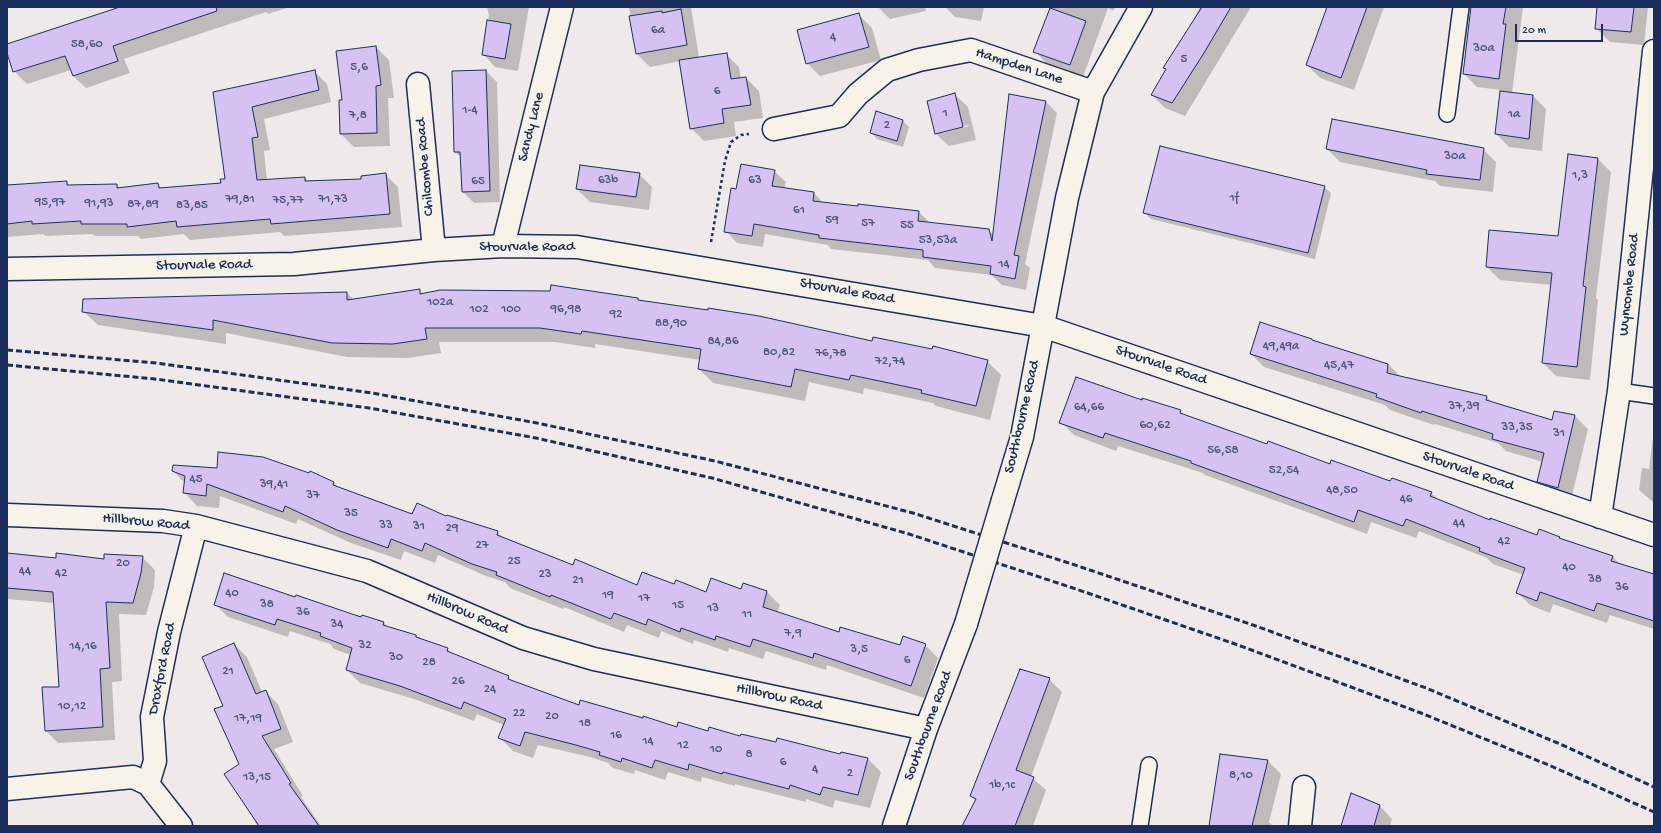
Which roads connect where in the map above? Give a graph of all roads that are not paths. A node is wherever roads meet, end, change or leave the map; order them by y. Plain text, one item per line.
1 (562, 7) edge
2 (1141, 7) edge
3 (1461, 7) edge
4 (1654, 51) edge
5 (418, 84) dead end
6 (1093, 92) junction
7 (1447, 114) dead end
8 (774, 129) road end
9 (503, 246) junction
10 (434, 250) junction
11 (7, 269) edge
12 (1043, 326) junction
13 (1618, 391) junction
14 (1654, 396) edge
15 (8, 515) edge
16 (1600, 517) junction
17 (196, 526) junction
18 (1654, 535) edge
19 (926, 729) junction
20 (1149, 765) dead end
21 (148, 784) junction
22 (1304, 787) dead end
23 (7, 789) edge
24 (181, 826) edge
25 (894, 826) edge
26 (1140, 826) edge
27 (1300, 826) edge

1 - 9 street, Sandy Lane
2 - 6 street, Southbourne Road
3 - 7 lane
4 - 13 street, Wyncombe Road
5 - 10 street, Chilcombe Road
6 - 8 street, Hampden Lane
6 - 12 street, Southbourne Road
9 - 10 street, Stourvale Road
9 - 12 street, Stourvale Road
10 - 11 street, Stourvale Road
12 - 16 street, Stourvale Road
12 - 19 street, Southbourne Road, bridge
13 - 14 lane
13 - 16 street, Wyncombe Road
15 - 17 street, Hillbrow Road
16 - 18 street, Stourvale Road
17 - 19 street, Hillbrow Road
17 - 21 street, Droxford Road
19 - 25 street, Southbourne Road
20 - 26 lane
21 - 23 street
21 - 24 street
22 - 27 street

